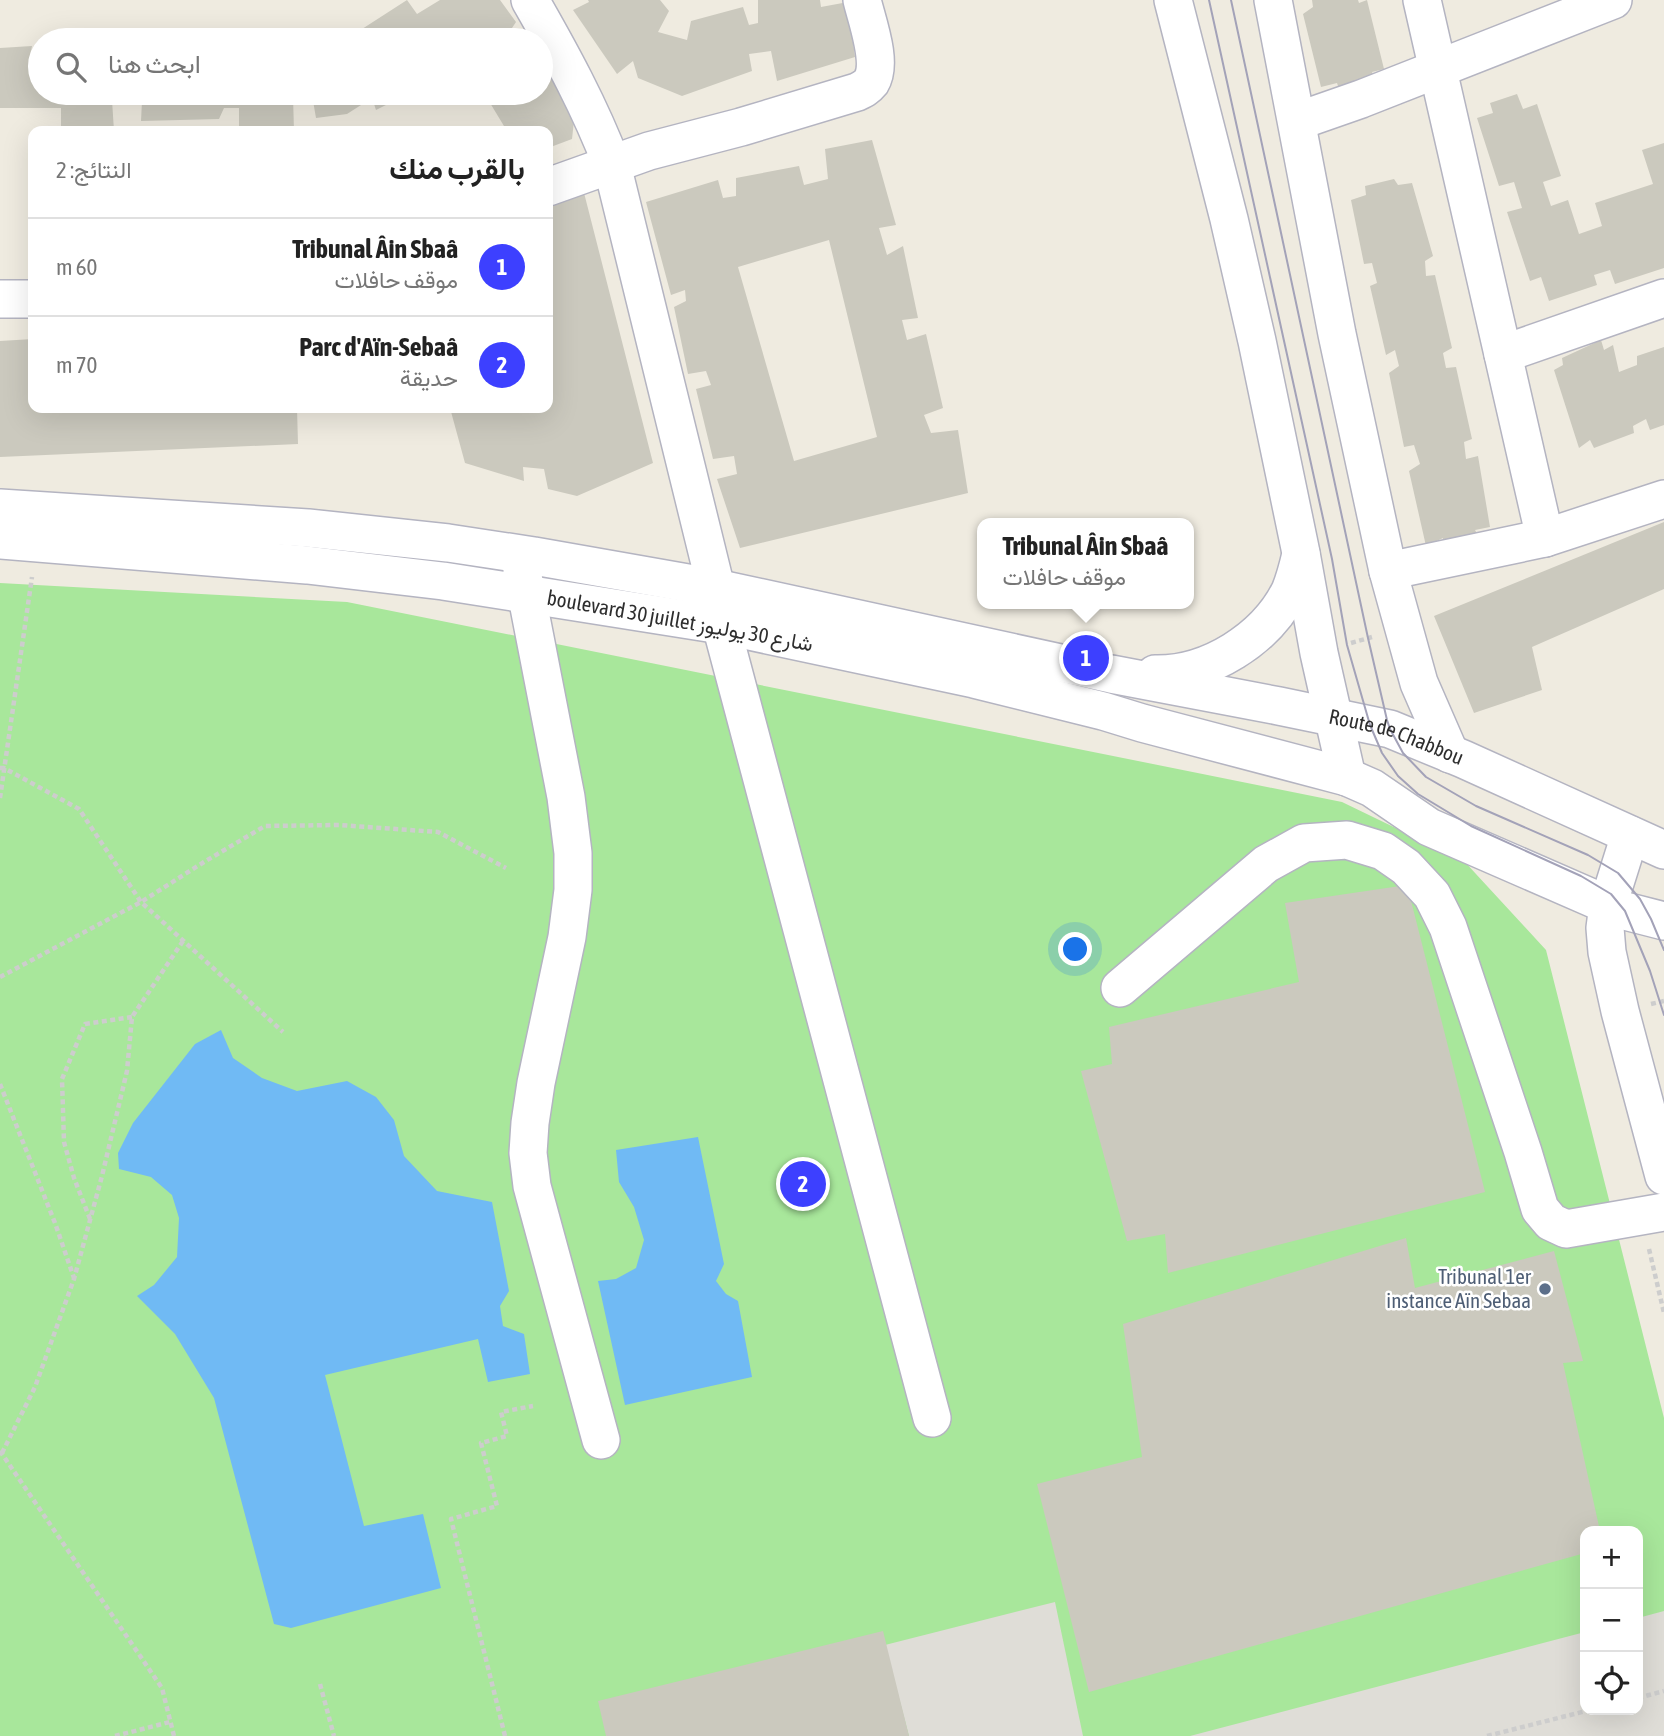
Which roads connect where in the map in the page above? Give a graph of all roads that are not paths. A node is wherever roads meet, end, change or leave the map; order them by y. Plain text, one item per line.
1 (530, 0) edge
2 (862, 0) edge
3 (1173, 0) edge
4 (1273, 0) edge
5 (1422, 0) edge
6 (1613, 0) edge
7 (546, 28) edge
8 (553, 41) edge
9 (1438, 68) junction
10 (1297, 121) junction
11 (612, 165) junction
12 (553, 185) edge
13 (0, 299) edge
14 (28, 299) edge
15 (1664, 299) edge
16 (1503, 354) junction
17 (1664, 499) edge
18 (0, 508) edge
19 (1545, 538) junction
20 (0, 540) edge
21 (1301, 553) junction
22 (518, 554) junction
23 (1388, 571) junction
24 (716, 587) junction
25 (526, 593) junction
26 (721, 625) junction
27 (1111, 674) junction
28 (1333, 718) junction
29 (1450, 754) junction
30 (1348, 777) junction
31 (1630, 835) junction
32 (1664, 850) edge
33 (1608, 905) junction
34 (1664, 921) edge
35 (1120, 988) dead end
36 (1664, 1177) edge
37 (1664, 1212) edge
38 (932, 1418) dead end
39 (601, 1440) dead end

1 - 7 street
2 - 11 street
3 - 21 street
4 - 10 street
5 - 9 street
6 - 9 street
8 - 11 street
9 - 10 street
9 - 16 street
10 - 23 street
11 - 12 street
11 - 24 street
13 - 14 street
15 - 16 street
16 - 19 street
17 - 19 street
18 - 22 street, boulevard 30 juillet شارع 30 يوليوز
19 - 23 street
20 - 25 street, boulevard 30 juillet شارع 30 يوليوز
21 - 27 street
21 - 28 street
22 - 24 street, boulevard 30 juillet شارع 30 يوليوز
22 - 25 street
23 - 29 street
24 - 26 street
24 - 27 street, boulevard 30 juillet شارع 30 يوليوز
25 - 26 street, boulevard 30 juillet شارع 30 يوليوز
25 - 39 street
26 - 30 street, boulevard 30 juillet شارع 30 يوليوز
26 - 38 street
27 - 28 street, Route de Chabbou
28 - 29 street, Route de Chabbou
28 - 30 street
29 - 31 street, Route de Chabbou
30 - 33 street
31 - 32 street, Route de Chabbou
31 - 33 street
33 - 34 street
33 - 36 street
35 - 37 street

